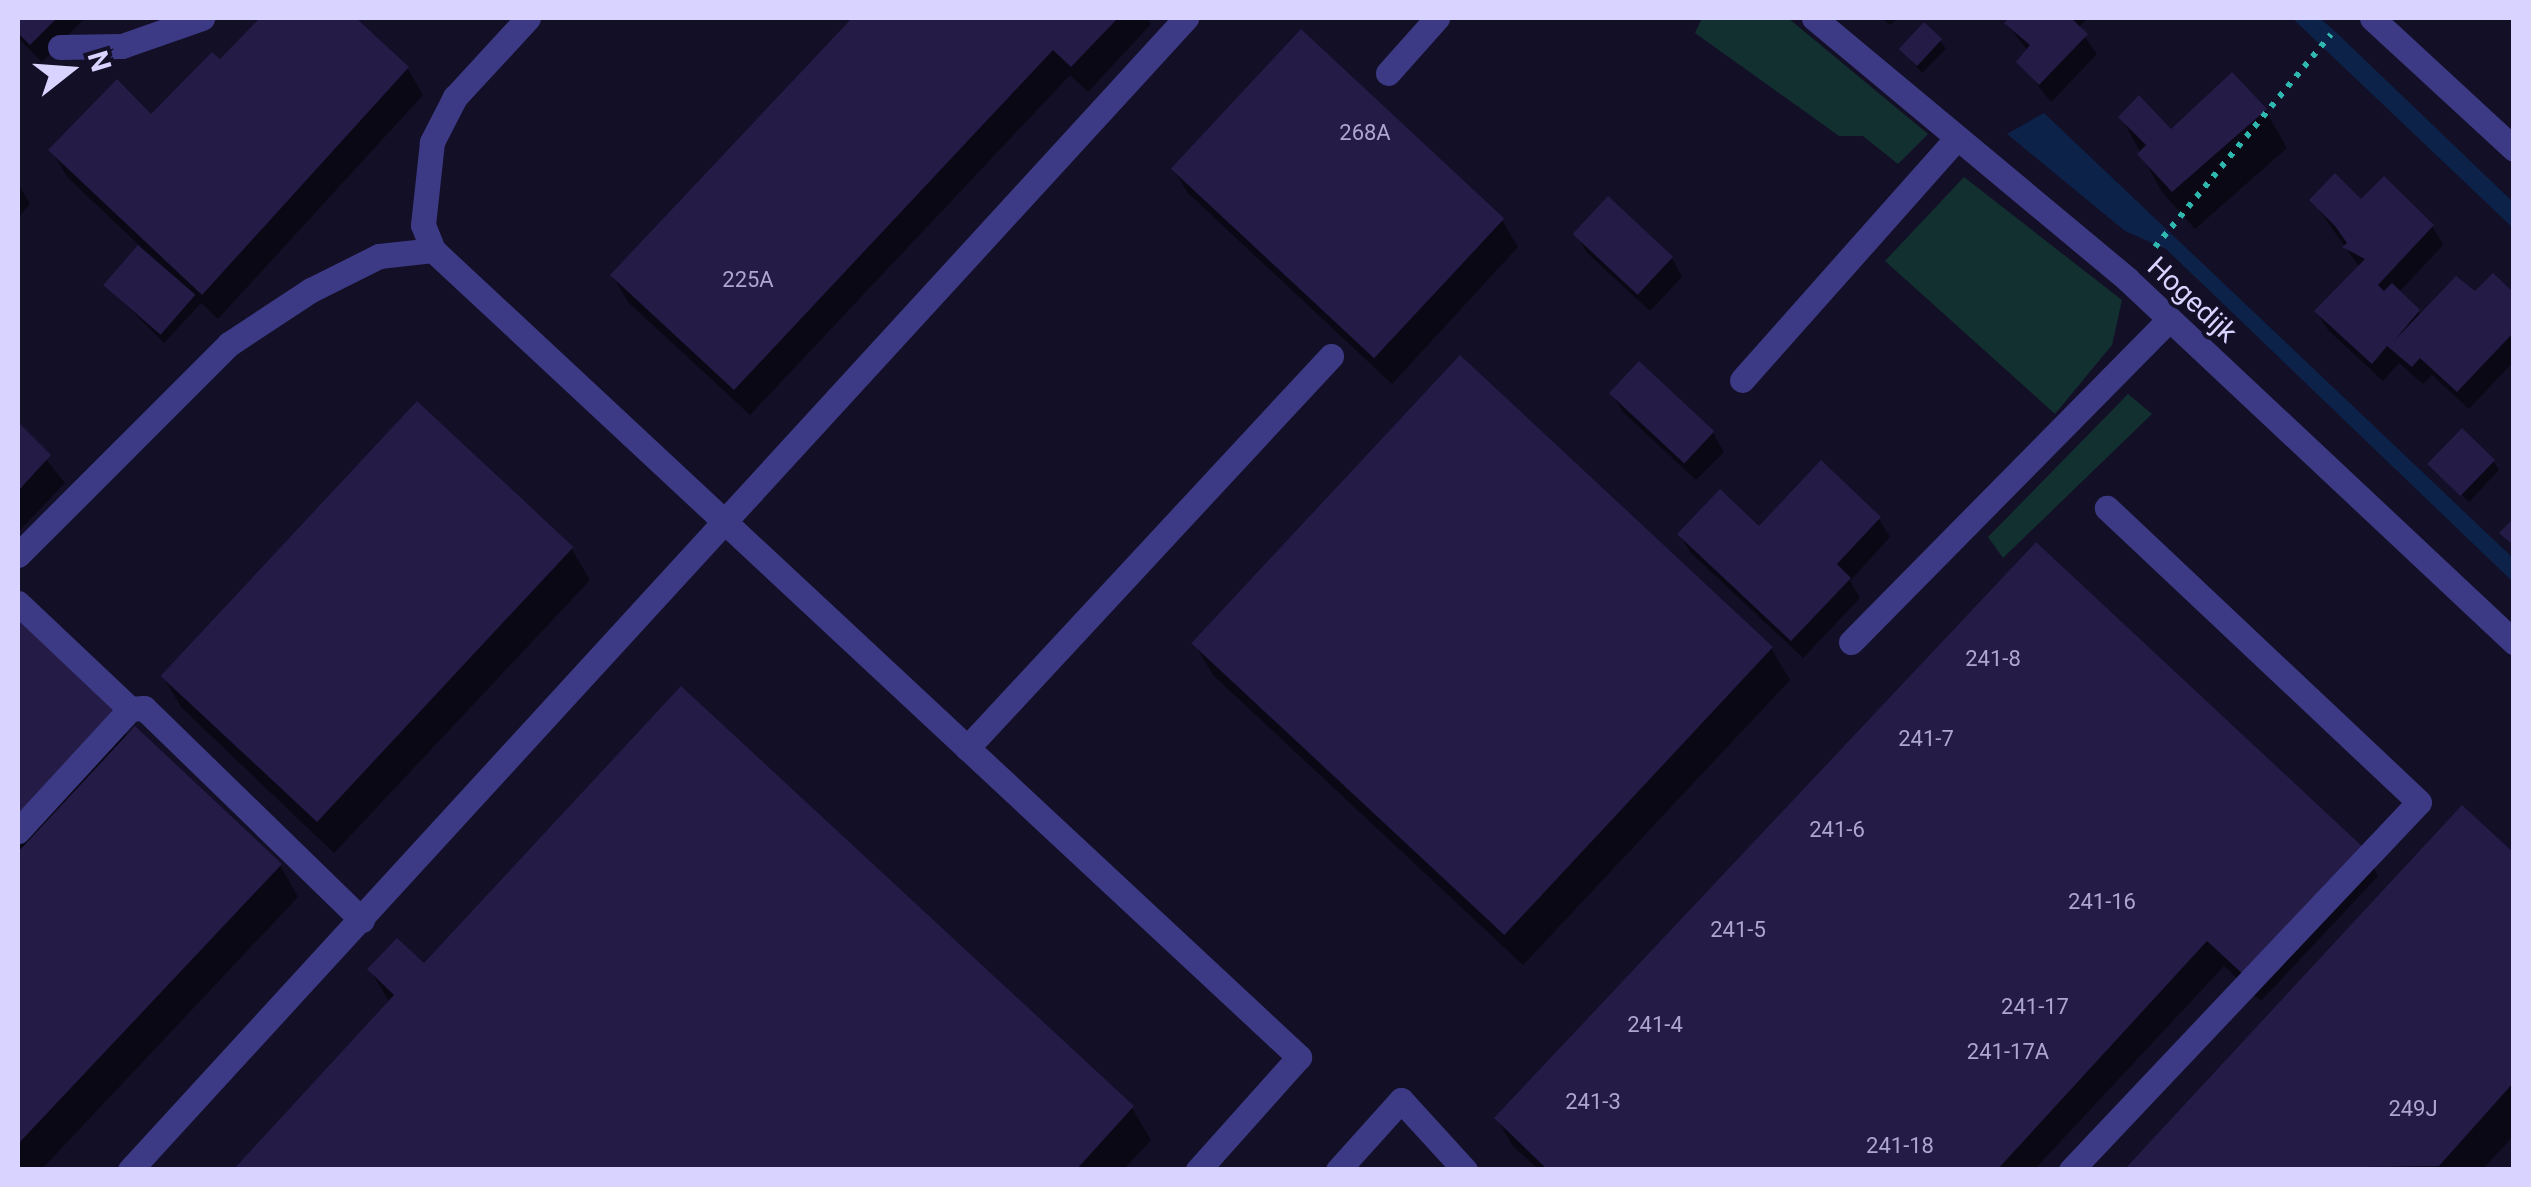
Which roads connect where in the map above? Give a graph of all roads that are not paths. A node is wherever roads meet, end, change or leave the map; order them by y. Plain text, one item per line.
1 (202, 18) edge
2 (528, 18) edge
3 (1186, 18) edge
4 (1436, 18) edge
5 (1814, 18) edge
6 (2372, 18) edge
7 (60, 47) dead end
8 (1388, 73) dead end
9 (1957, 138) junction
10 (2514, 149) edge
11 (433, 250) junction
12 (2170, 320) junction
13 (1332, 356) dead end
14 (1742, 380) dead end
15 (2107, 508) dead end
16 (727, 524) junction
17 (18, 555) edge
18 (18, 603) edge
19 (1851, 642) dead end
20 (2514, 642) edge
21 (130, 710) junction
22 (967, 748) junction
23 (18, 831) edge
24 (362, 920) junction
25 (130, 1170) edge
26 (1198, 1170) edge
27 (1338, 1170) edge
28 (1465, 1170) edge
29 (2072, 1170) edge

1 - 7 street
2 - 11 street
3 - 16 street
4 - 8 street
5 - 9 street, Hogedijk
6 - 10 street
9 - 12 street, Hogedijk
9 - 14 street
11 - 16 street
11 - 17 street
12 - 19 street
12 - 20 street, Hogedijk
13 - 22 street
15 - 29 street
16 - 22 street
16 - 24 street
18 - 21 street
21 - 23 street
21 - 24 street
22 - 26 street
24 - 25 street
27 - 28 street

